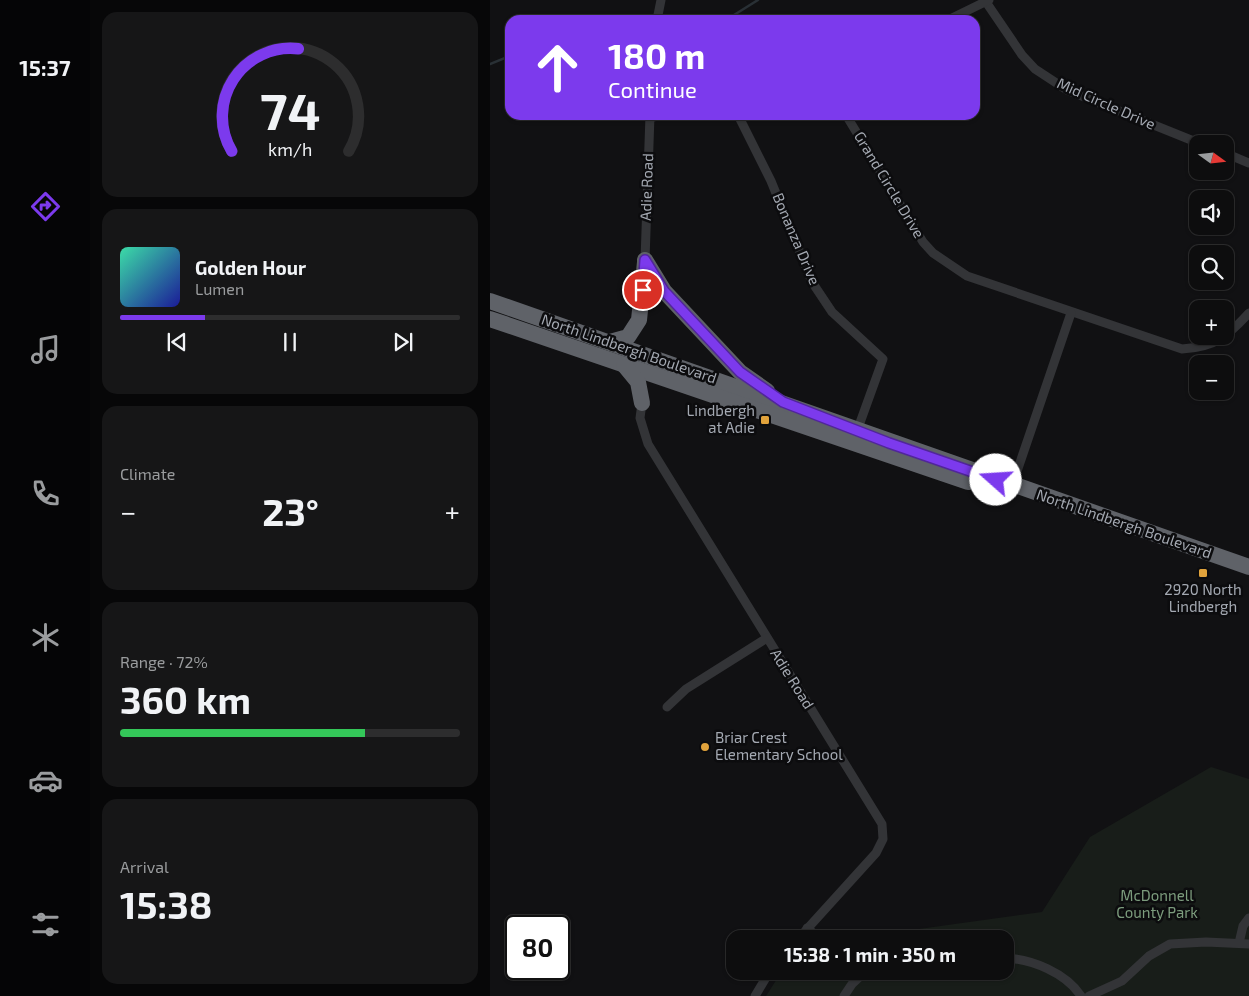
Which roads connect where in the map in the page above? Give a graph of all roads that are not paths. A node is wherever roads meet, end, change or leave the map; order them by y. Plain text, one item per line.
1 (661, 0) edge
2 (988, 1) edge
3 (658, 15) edge
4 (959, 15) edge
5 (650, 120) edge
6 (740, 120) edge
7 (849, 120) edge
8 (1189, 139) edge
9 (1234, 157) edge
10 (1249, 163) edge
11 (645, 260) junction
12 (490, 301) edge
13 (1071, 313) junction
14 (1249, 313) edge
15 (490, 319) edge
16 (610, 342) junction
17 (624, 365) junction
18 (671, 381) junction
19 (783, 402) junction
20 (642, 403) junction
21 (857, 431) junction
22 (1012, 486) junction
23 (1249, 567) edge
24 (1249, 579) edge
25 (767, 638) junction
26 (667, 707) dead end
27 (1249, 918) edge
28 (807, 928) joint
29 (810, 930) edge
30 (1239, 943) junction
31 (1249, 944) edge
32 (1014, 959) edge
33 (765, 980) edge
34 (852, 980) edge
35 (856, 980) edge
36 (852, 984) junction
37 (755, 996) edge
38 (844, 996) edge
39 (1081, 996) edge
40 (1089, 996) edge

1 - 3 street
2 - 4 street
2 - 8 street, Mid Circle Drive
5 - 11 street, Adie Road
6 - 21 street, Bonanza Drive
7 - 13 street, Grand Circle Drive
9 - 10 street
11 - 16 highway
11 - 19 highway
12 - 16 highway, North Lindbergh Boulevard
13 - 14 street, Grand Circle Drive
13 - 22 street
15 - 17 highway, North Lindbergh Boulevard
16 - 19 highway, North Lindbergh Boulevard
17 - 18 highway, North Lindbergh Boulevard
17 - 20 highway
18 - 20 highway
18 - 24 highway, North Lindbergh Boulevard
19 - 21 highway, North Lindbergh Boulevard
20 - 25 street, Adie Road
21 - 22 highway, North Lindbergh Boulevard
22 - 23 highway, North Lindbergh Boulevard
25 - 26 street
25 - 28 street, Adie Road
27 - 30 street
28 - 29 street
30 - 31 street
30 - 40 street
32 - 39 street
33 - 37 street
34 - 36 street
35 - 36 street
36 - 38 street

